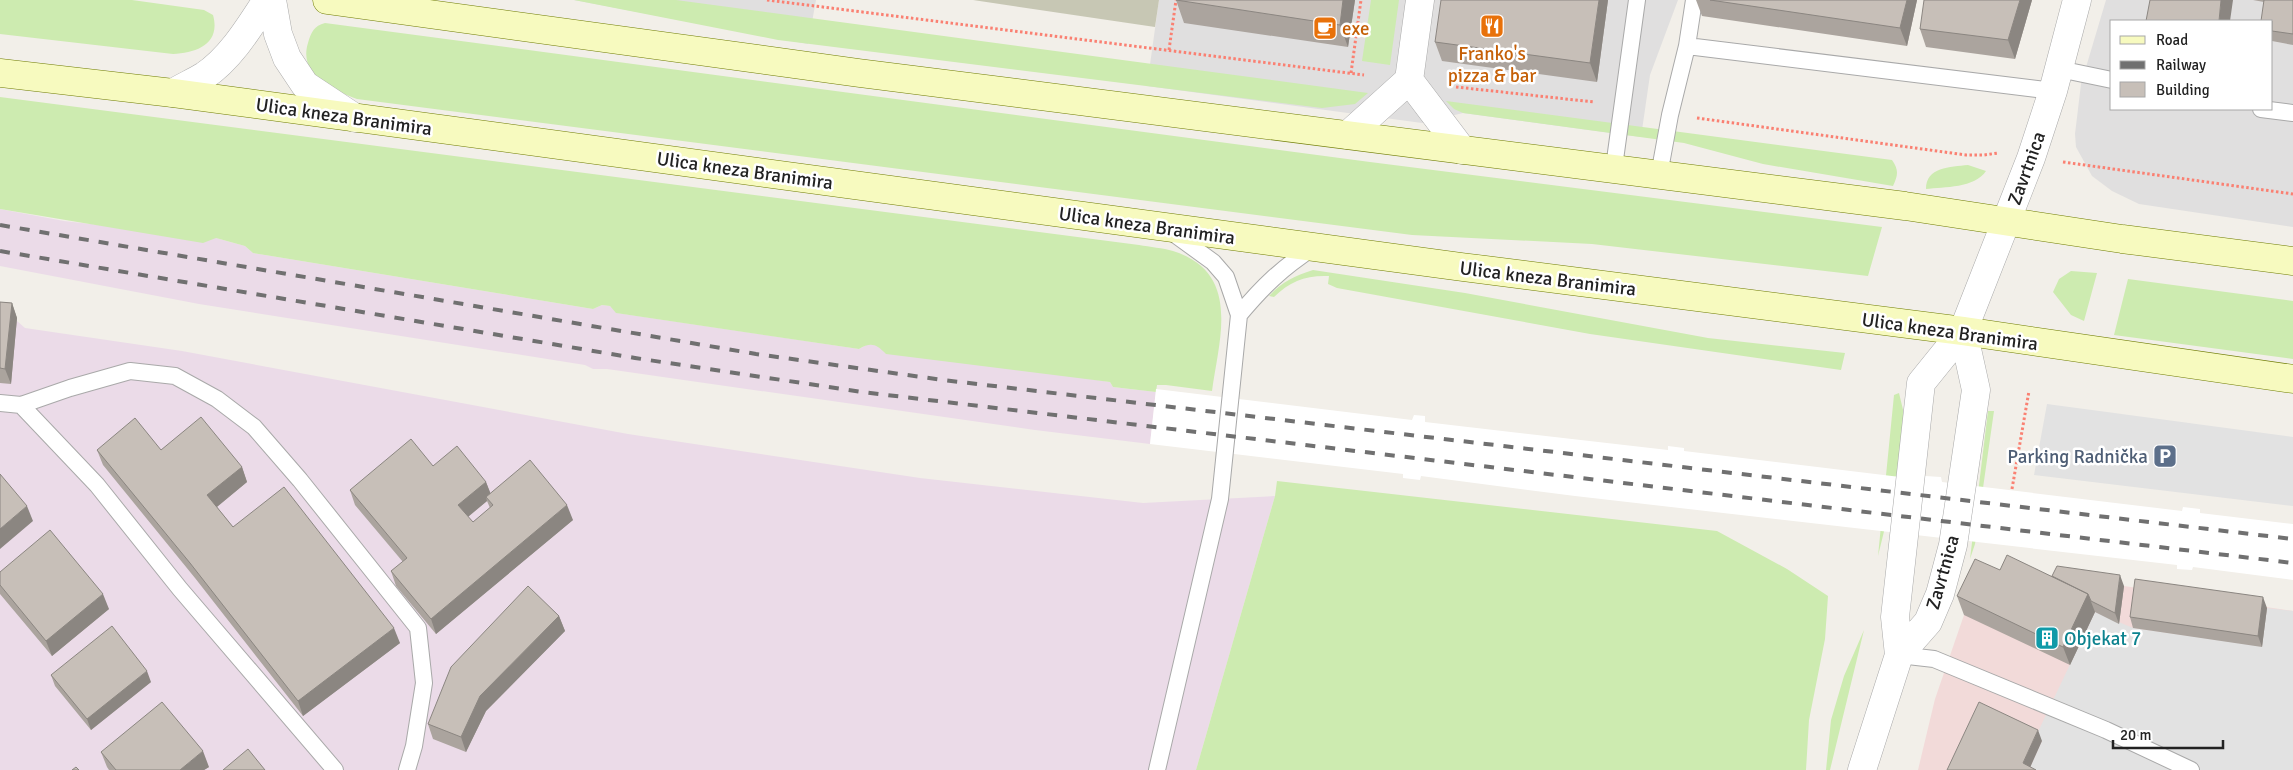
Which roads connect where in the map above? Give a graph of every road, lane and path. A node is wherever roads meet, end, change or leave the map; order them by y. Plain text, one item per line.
1 (267, 0) edge
2 (272, 0) edge
3 (327, 0) edge
4 (767, 0) edge
5 (1176, 0) edge
6 (1361, 0) edge
7 (1420, 0) edge
8 (1637, 0) edge
9 (1694, 0) edge
10 (2077, 0) edge
11 (1687, 46) junction
12 (1169, 50) junction
13 (0, 73) edge
14 (1409, 80) junction
15 (2056, 80) junction
16 (2110, 80) edge
17 (1484, 90) dead end
18 (173, 93) junction
19 (1622, 105) junction
20 (2269, 110) edge
21 (2293, 113) edge
22 (1670, 115) junction
23 (355, 118) junction
24 (1348, 135) junction
25 (1462, 150) junction
26 (2002, 154) dead end
27 (2089, 165) dead end
28 (1614, 167) junction
29 (1659, 175) junction
30 (2293, 194) edge
31 (2006, 221) junction
32 (1165, 227) junction
33 (1314, 247) junction
34 (2293, 262) edge
35 (1239, 315) junction
36 (1963, 332) junction
37 (2293, 379) edge
38 (2029, 391) dead end
39 (0, 403) edge
40 (21, 405) junction
41 (2012, 489) dead end
42 (1900, 655) junction
43 (335, 770) edge
44 (407, 770) edge
45 (1157, 770) edge
46 (1862, 770) edge
47 (2191, 770) edge

1 - 18 street
2 - 23 street
3 - 24 main road
4 - 12 path
5 - 12 path
6 - 12 path
7 - 14 street
8 - 19 lane
9 - 11 lane
10 - 15 street, Zavrtnica
11 - 15 lane
11 - 22 lane
13 - 18 main road, Ulica kneza Branimira
14 - 24 street
14 - 25 street
15 - 16 lane
15 - 31 street, Zavrtnica
17 - 19 path
18 - 23 main road, Ulica kneza Branimira
19 - 28 lane
20 - 21 lane
22 - 26 path
22 - 29 lane
23 - 32 main road, Ulica kneza Branimira
24 - 25 main road
25 - 28 main road
27 - 30 path
28 - 29 main road
29 - 31 main road
31 - 34 main road
31 - 36 street, Zavrtnica
32 - 33 main road, Ulica kneza Branimira
32 - 35 lane
33 - 35 lane
33 - 36 main road, Ulica kneza Branimira
35 - 45 lane
36 - 37 main road, Ulica kneza Branimira
36 - 42 street, Zavrtnica
36 - 42 street, Zavrtnica
38 - 41 path
39 - 40 lane
40 - 43 lane
40 - 44 lane
42 - 46 street, Zavrtnica
42 - 47 lane

